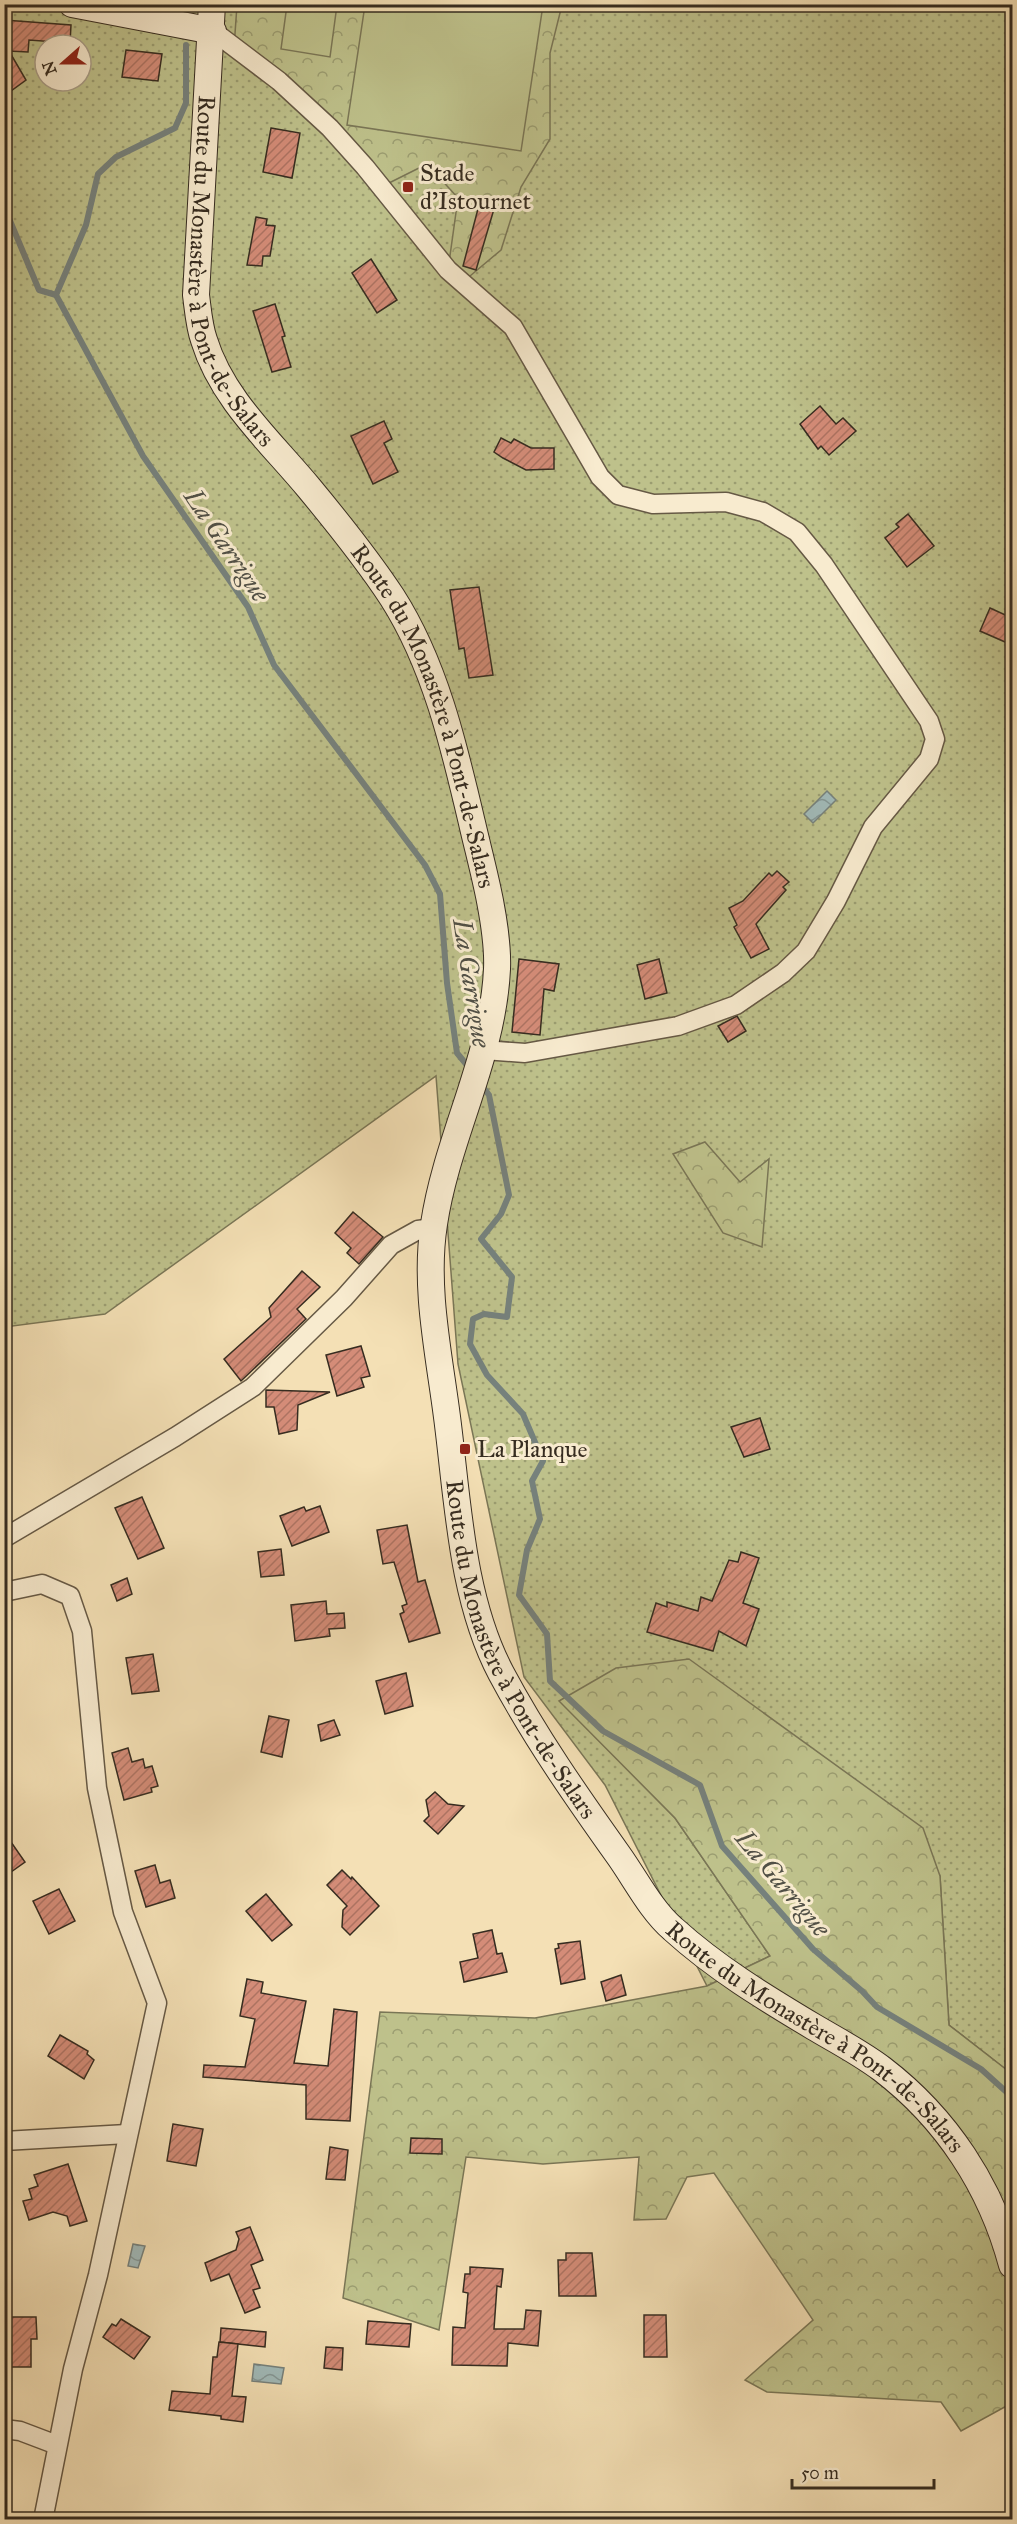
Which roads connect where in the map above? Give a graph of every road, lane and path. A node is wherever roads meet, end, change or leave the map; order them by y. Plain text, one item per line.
1 (72, 4) edge
2 (212, 4) edge
3 (213, 31) junction
4 (483, 1056) junction
5 (433, 1228) junction
6 (4, 1538) edge
7 (4, 1592) edge
8 (127, 2134) junction
9 (4, 2141) edge
10 (1012, 2265) edge
11 (4, 2429) edge
12 (57, 2445) junction
13 (44, 2520) edge

1 - 3 street
2 - 3 street, Route du Monastère à Pont-de-Salars
3 - 4 street, Route du Monastère à Pont-de-Salars
3 - 4 street
4 - 5 street, Route du Monastère à Pont-de-Salars
5 - 6 street
5 - 10 street, Route du Monastère à Pont-de-Salars
7 - 8 street
8 - 9 street
8 - 12 street
11 - 12 street
12 - 13 street

